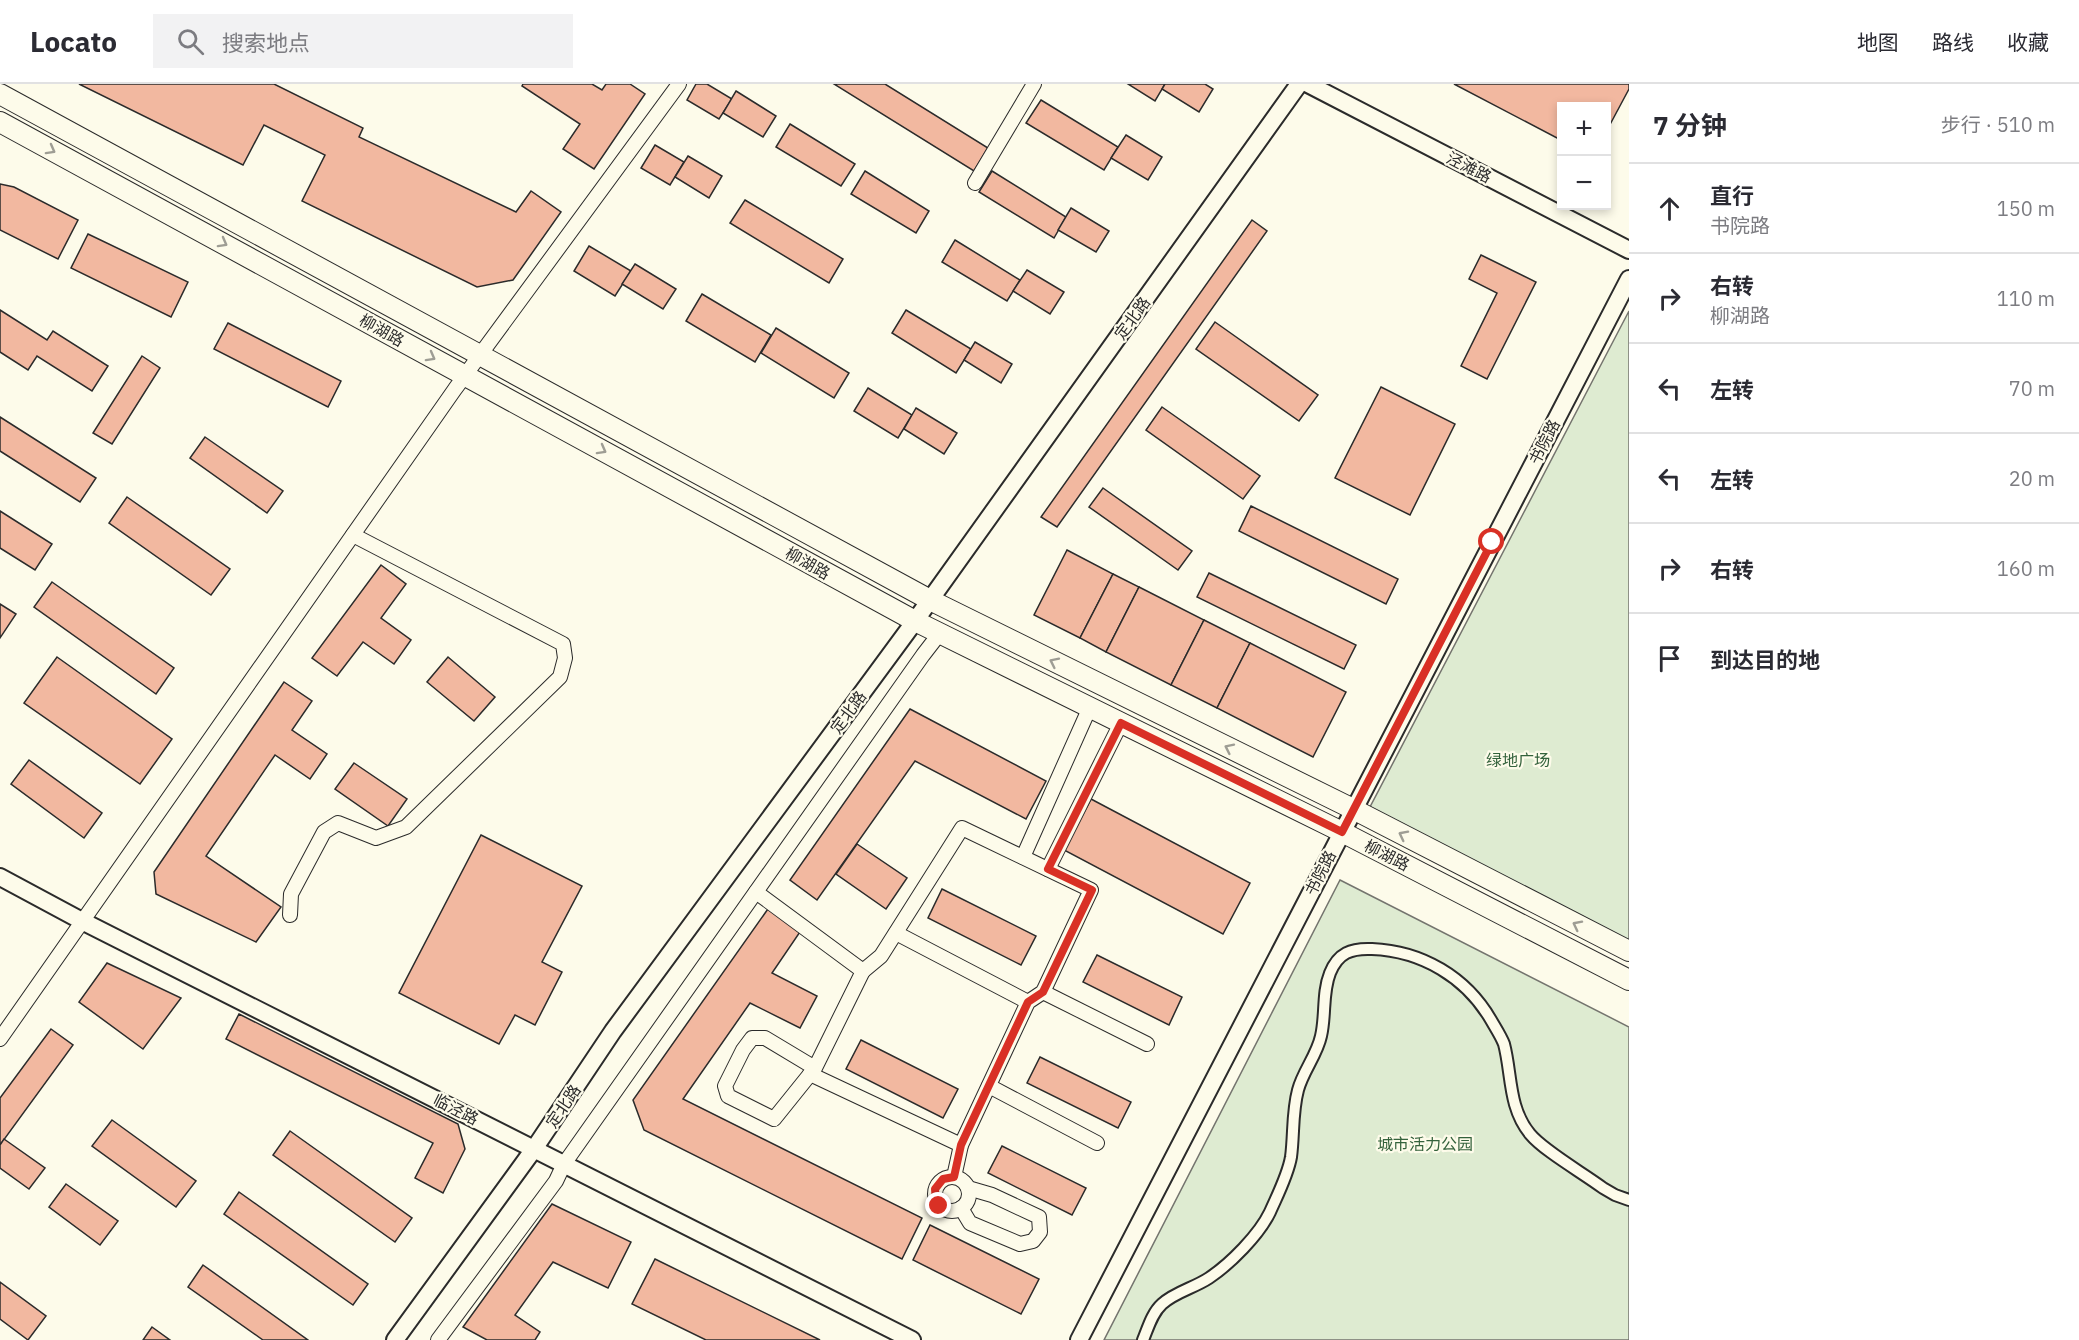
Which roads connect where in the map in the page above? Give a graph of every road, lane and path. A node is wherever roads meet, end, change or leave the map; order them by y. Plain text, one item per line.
1 (679, 84) edge
2 (1034, 84) edge
3 (1299, 84) edge
4 (1308, 84) edge
5 (0, 94) edge
6 (0, 122) edge
7 (975, 183) dead end
8 (1629, 250) edge
9 (1629, 279) edge
10 (480, 355) junction
11 (465, 376) junction
12 (354, 534) junction
13 (930, 600) junction
14 (915, 621) junction
15 (940, 633) junction
16 (1090, 707) junction
17 (1121, 723) junction
18 (1353, 809) junction
19 (1342, 832) junction
20 (1023, 857) junction
21 (1048, 869) junction
22 (0, 877) edge
23 (756, 892) junction
24 (290, 915) dead end
25 (82, 921) junction
26 (896, 933) junction
27 (1629, 951) edge
28 (863, 971) junction
29 (1629, 980) edge
30 (1043, 992) junction
31 (1028, 1002) junction
32 (0, 1039) edge
33 (1147, 1044) dead end
34 (813, 1071) junction
35 (989, 1086) junction
36 (1098, 1143) dead end
37 (961, 1145) junction
38 (534, 1149) junction
39 (564, 1164) junction
40 (954, 1177) junction
41 (968, 1188) junction
42 (1629, 1200) edge
43 (961, 1208) junction
44 (395, 1340) edge
45 (438, 1340) edge
46 (912, 1340) edge
47 (1079, 1340) edge
48 (1143, 1340) edge

1 - 10 street
2 - 7 street
3 - 13 street, 定北路
4 - 8 street, 泾滩路
5 - 10 main road, 柳湖路
6 -> 11 main road, 柳湖路
9 - 18 street, 书院路
10 - 11 street
10 - 13 main road, 柳湖路
11 - 12 street
11 -> 14 main road, 柳湖路
12 - 24 street
12 - 25 street
13 - 14 street, 定北路
18 -> 13 main road, 柳湖路
14 - 15 main road, 柳湖路
14 - 38 street, 定北路
15 - 16 main road, 柳湖路
15 - 23 street
16 - 17 main road, 柳湖路
16 - 20 street
17 - 19 main road, 柳湖路
17 - 21 street
18 - 19 street, 书院路
27 -> 18 main road, 柳湖路
19 - 29 main road, 柳湖路
19 - 47 street, 书院路
20 - 21 street
20 - 26 street
21 - 30 street
22 - 25 street, 临泾路
23 - 28 street
23 - 39 street
25 - 32 street
25 - 38 street, 临泾路
26 - 28 street
26 - 31 street
28 - 34 street
30 - 31 street
30 - 33 street
31 - 35 street
34 - 34 street
34 - 37 street
35 - 36 street
35 - 37 street
37 - 40 street
38 - 39 street, 临泾路
38 - 44 street, 定北路
39 - 45 street
39 - 46 street, 临泾路
40 - 41 street
40 - 43 street
41 - 43 street
41 - 43 street
42 - 48 street

